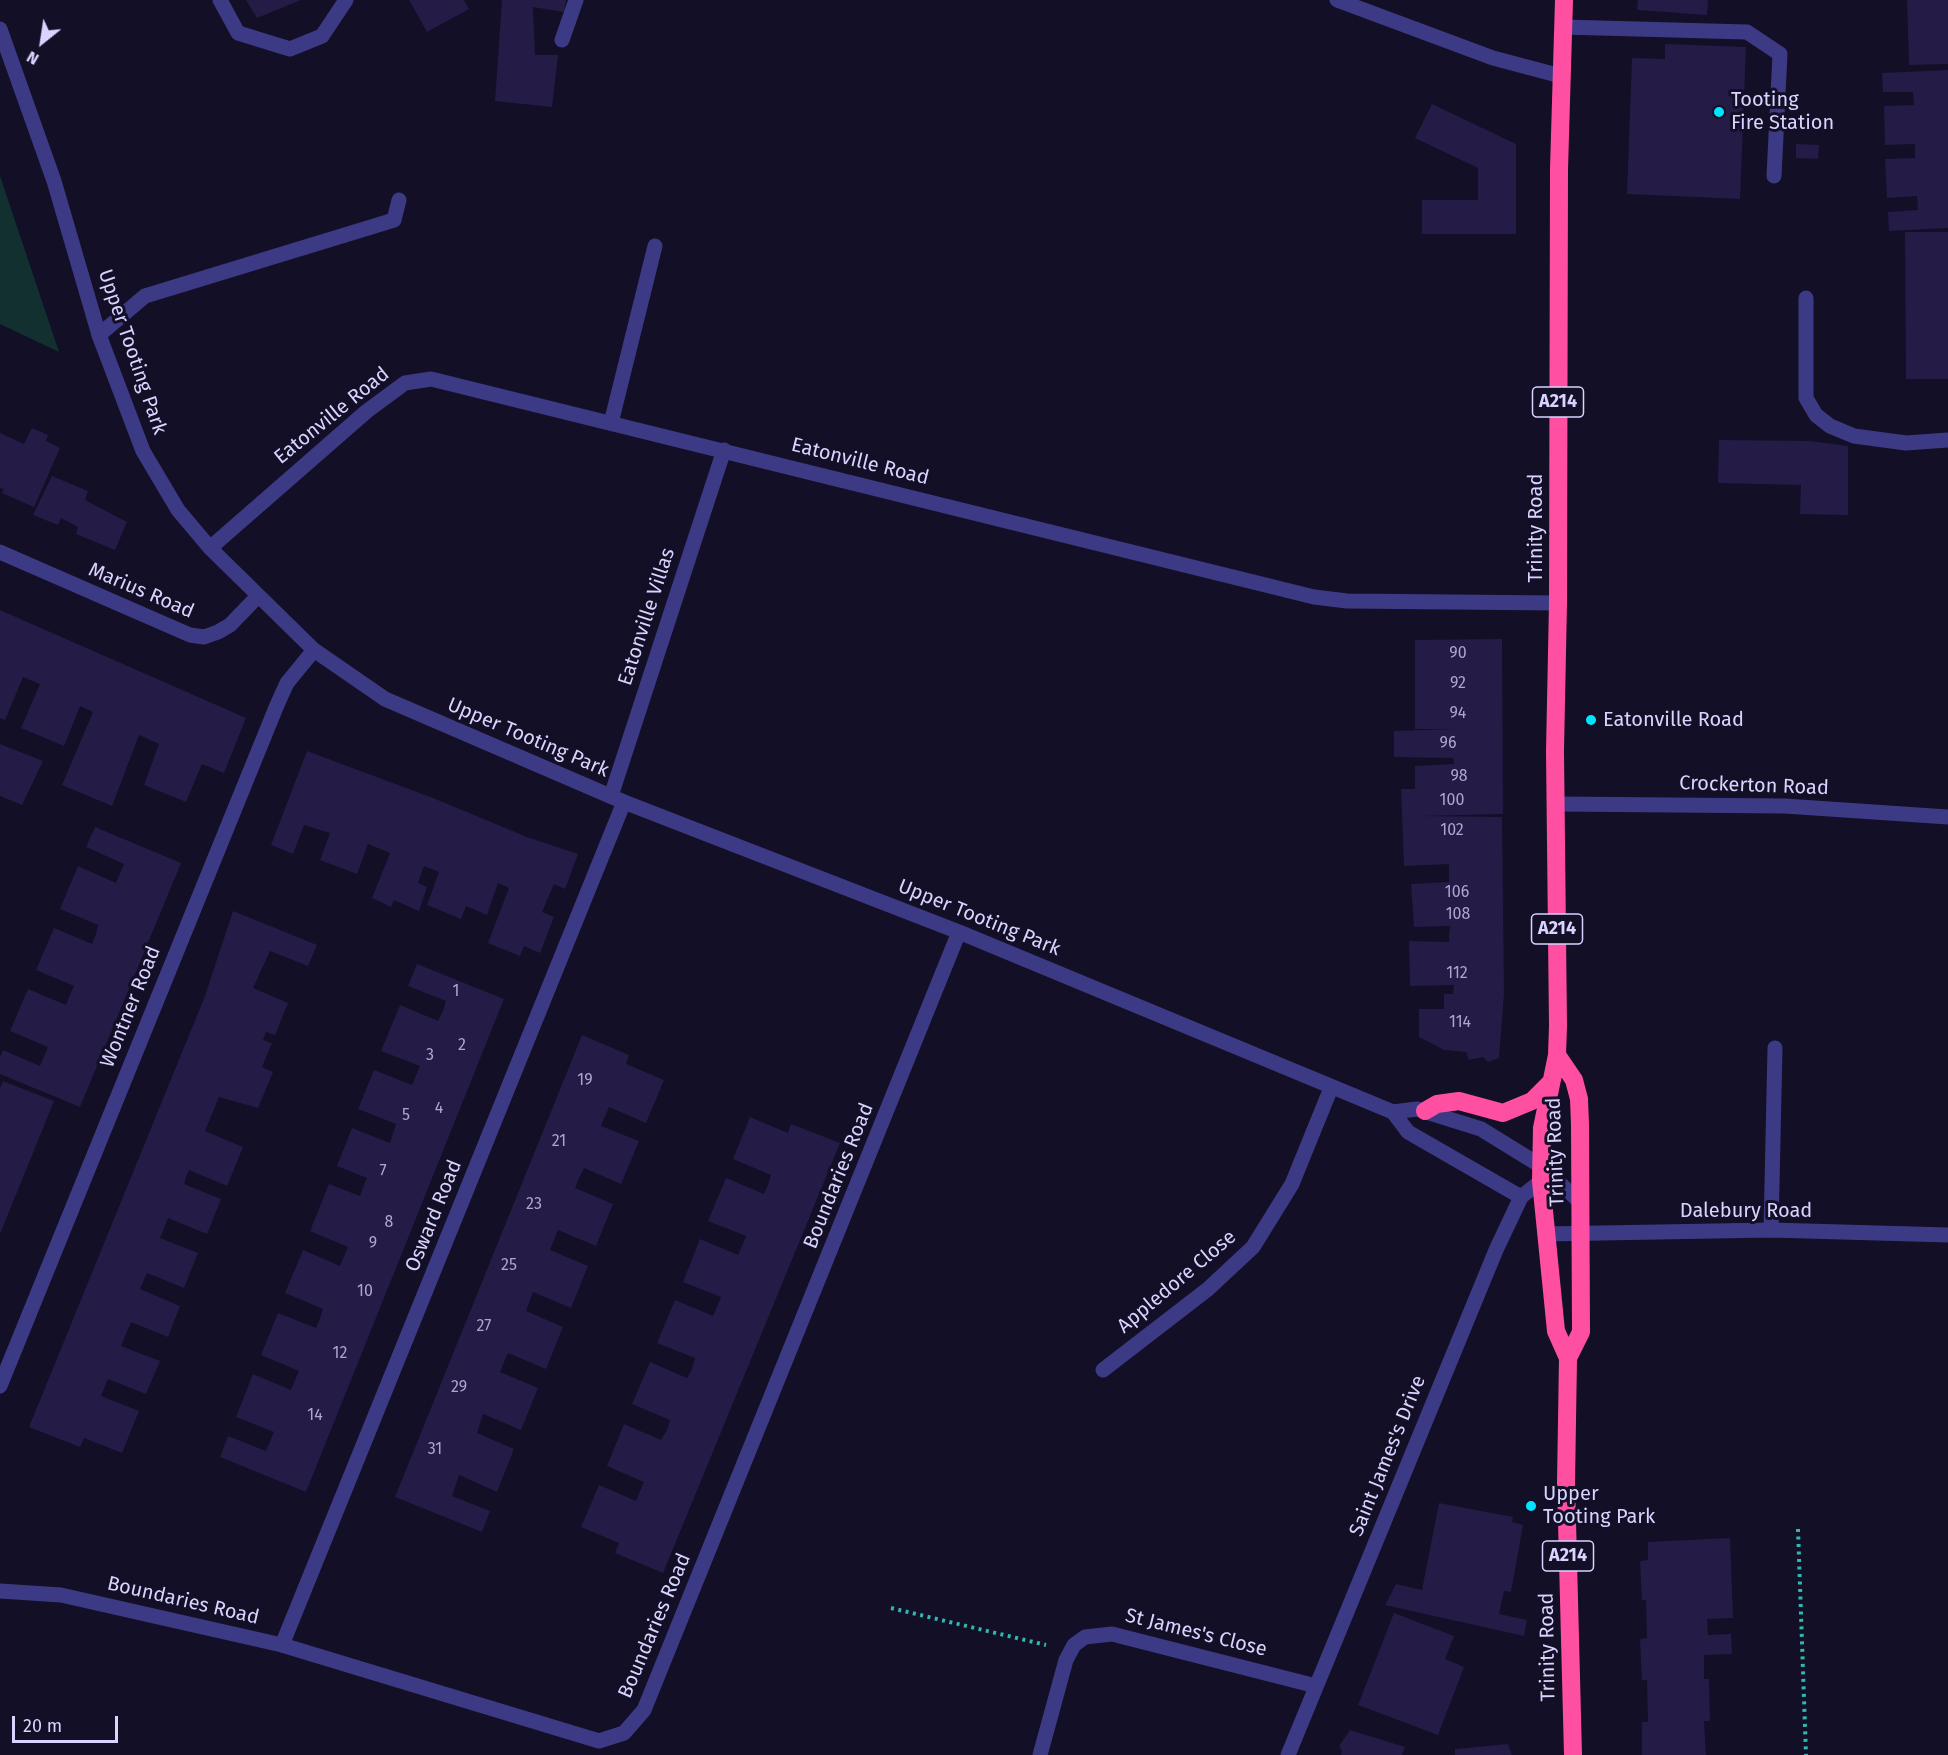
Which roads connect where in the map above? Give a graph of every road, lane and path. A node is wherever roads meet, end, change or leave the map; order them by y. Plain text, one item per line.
1 (220, 0) edge
2 (346, 0) edge
3 (576, 0) edge
4 (1337, 0) edge
5 (1564, 0) edge
6 (1563, 27) junction
7 (0, 29) edge
8 (562, 40) dead end
9 (1561, 76) junction
10 (1774, 176) dead end
11 (399, 201) dead end
12 (655, 246) dead end
13 (1806, 298) dead end
14 (99, 335) junction
15 (611, 423) junction
16 (1948, 440) edge
17 (724, 450) junction
18 (210, 548) junction
19 (0, 552) edge
20 (258, 596) junction
21 (1558, 603) junction
22 (314, 650) junction
23 (617, 799) junction
24 (1558, 804) junction
25 (1948, 817) edge
26 (959, 932) junction
27 (1774, 1048) dead end
28 (1557, 1055) junction
29 (1551, 1083) junction
30 (1331, 1088) junction
31 (1425, 1111) junction
32 (1393, 1112) junction
33 (1541, 1174) junction
34 (1521, 1197) junction
35 (1580, 1202) junction
36 (1772, 1230) junction
37 (1580, 1233) junction
38 (1545, 1234) junction
39 (1948, 1235) edge
40 (1568, 1358) junction
41 (1103, 1370) dead end
42 (0, 1386) edge
43 (1798, 1528) dead end
44 (0, 1591) edge
45 (891, 1608) dead end
46 (282, 1645) junction
47 (1069, 1653) junction
48 (1316, 1686) junction
49 (1040, 1755) edge
50 (1288, 1755) edge
51 (1573, 1755) edge
52 (1806, 1755) edge

1 - 2 street
3 - 8 street
4 - 9 street
5 - 6 highway, Trinity Road / A214
6 - 9 highway, Trinity Road / A214
6 - 10 street
7 - 14 street, Upper Tooting Park
9 - 21 highway, Trinity Road / A214
11 - 14 street
12 - 15 street
13 - 16 street
14 - 18 street, Upper Tooting Park
15 - 17 street, Eatonville Road
15 - 18 street, Eatonville Road
17 - 21 street, Eatonville Road
17 - 23 street, Eatonville Villas
18 - 20 street, Upper Tooting Park
19 - 20 street, Marius Road
20 - 22 street, Upper Tooting Park
21 - 24 highway, Trinity Road / A214
22 - 23 street, Upper Tooting Park
22 - 42 street, Wontner Road
23 - 26 street, Upper Tooting Park
23 - 46 street, Osward Road
24 - 25 street, Crockerton Road
24 - 28 highway, Trinity Road / A214
26 - 30 street, Upper Tooting Park
26 - 46 street, Boundaries Road
27 - 36 street
28 - 29 highway, Trinity Road / A214
28 - 35 highway, Trinity Road / A214
29 - 31 highway
29 - 33 highway, Trinity Road / A214
30 - 32 street, Upper Tooting Park
30 - 41 street, Appledore Close
31 - 32 street, Upper Tooting Park
31 - 33 street, Upper Tooting Park
32 - 34 street, Upper Tooting Park
33 - 34 street, Saint James's Drive
33 - 35 street, Upper Tooting Park
33 - 38 highway, Trinity Road / A214
34 - 48 street, Saint James's Drive
35 - 37 highway, Trinity Road / A214
36 - 37 street, Dalebury Road
36 - 39 street, Dalebury Road
37 - 38 street, Dalebury Road
37 - 40 highway, Trinity Road / A214
38 - 40 highway, Trinity Road / A214
40 - 51 highway, Trinity Road / A214
43 - 52 path
44 - 46 street, Boundaries Road
45 - 47 path
47 - 48 street, St James's Close
47 - 49 street
48 - 50 street, Saint James's Drive

